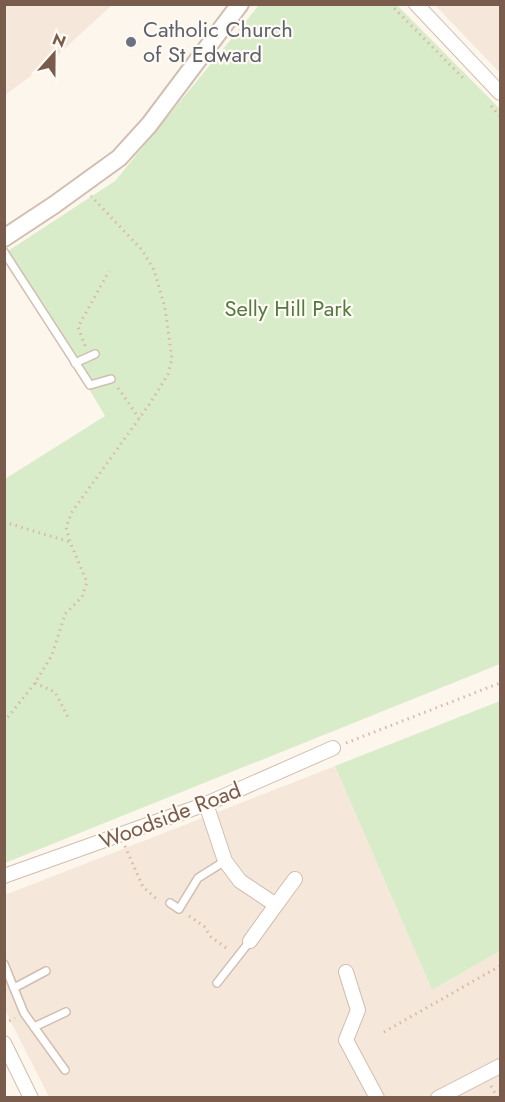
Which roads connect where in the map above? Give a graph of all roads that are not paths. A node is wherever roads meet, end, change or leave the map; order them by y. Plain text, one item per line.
1 (416, 4) edge
2 (232, 8) edge
3 (501, 93) edge
4 (4, 238) edge
5 (4, 252) edge
6 (93, 355) road end
7 (75, 363) junction
8 (111, 379) road end
9 (333, 748) dead end
10 (206, 804) junction
11 (225, 861) junction
12 (4, 876) edge
13 (295, 879) dead end
14 (170, 903) road end
15 (276, 905) junction
16 (250, 941) joint
17 (4, 964) edge
18 (46, 971) dead end
19 (346, 972) dead end
20 (217, 983) dead end
21 (14, 988) junction
22 (66, 1012) dead end
23 (34, 1027) junction
24 (4, 1043) edge
25 (501, 1066) edge
26 (65, 1070) dead end
27 (31, 1098) edge
28 (377, 1098) edge
29 (438, 1098) edge

1 - 3 street
2 - 4 street
5 - 7 lane
6 - 7 lane
7 - 8 lane
9 - 10 street, Woodside Road
10 - 11 street
10 - 12 street, Woodside Road
11 - 14 lane
11 - 15 street
13 - 15 street
15 - 16 street
16 - 20 lane
17 - 21 lane
18 - 21 lane
19 - 28 street
21 - 23 lane
22 - 23 lane
23 - 26 lane
24 - 27 street
25 - 29 street

